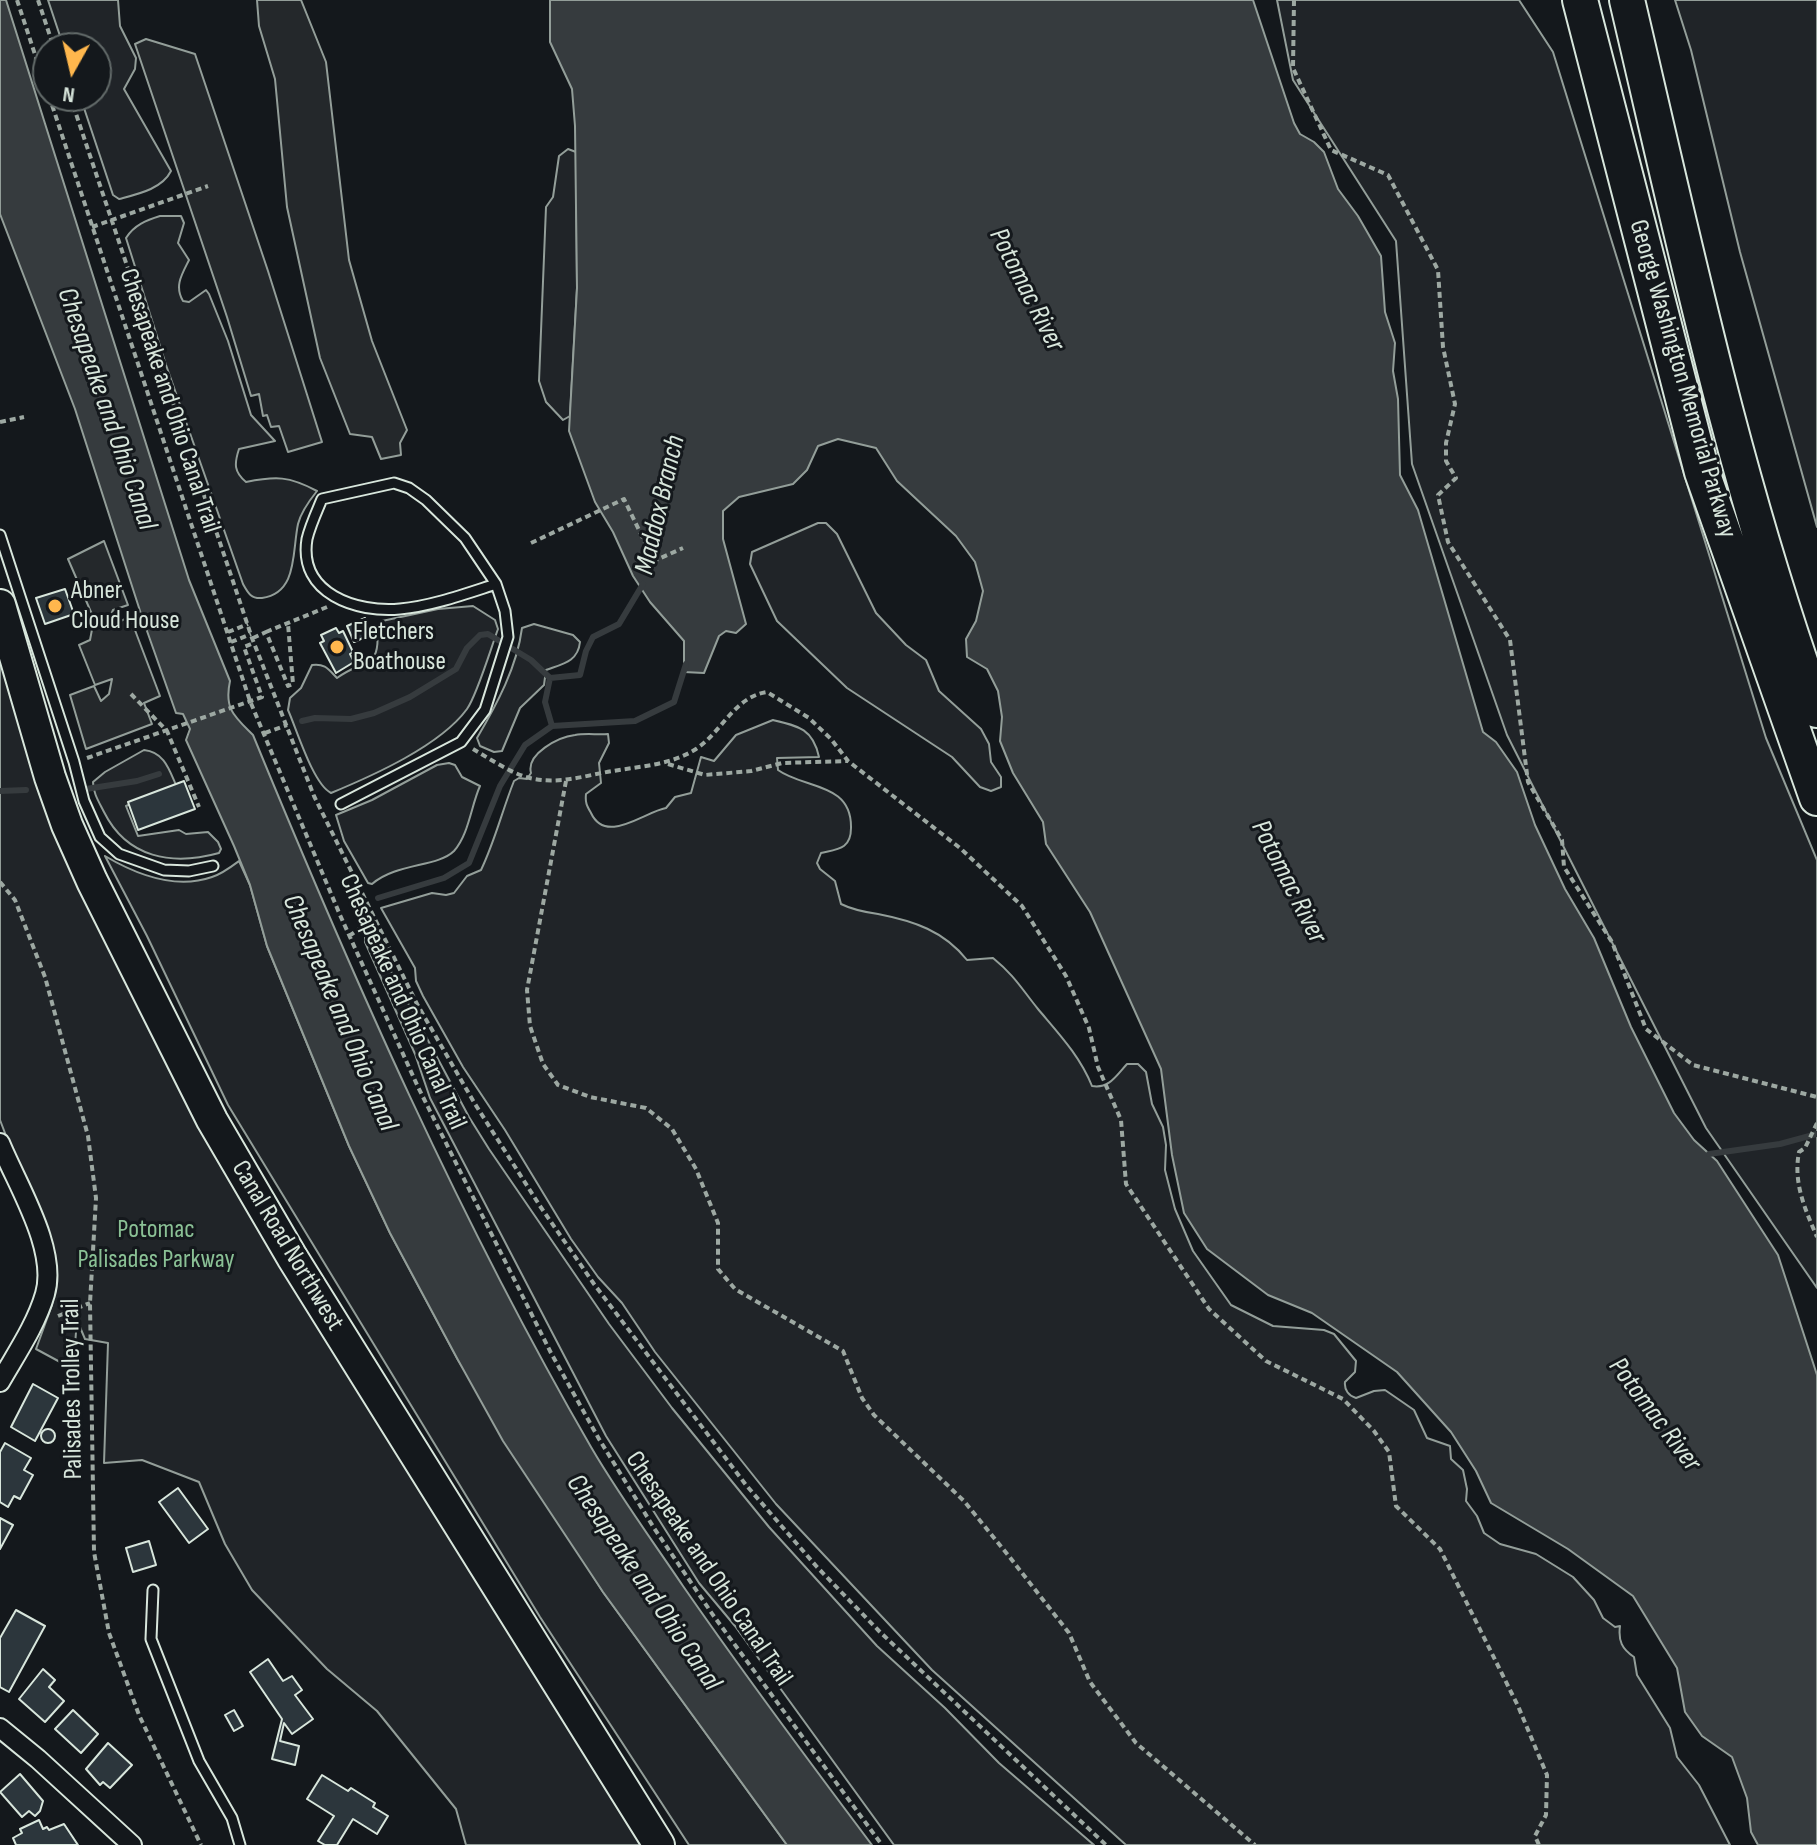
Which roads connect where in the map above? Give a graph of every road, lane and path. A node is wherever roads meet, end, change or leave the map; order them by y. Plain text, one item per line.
1 (17, 0) edge
2 (38, 0) edge
3 (1294, 0) edge
4 (1558, 0) edge
5 (1580, 0) edge
6 (1627, 0) edge
7 (49, 32) edge
8 (32, 46) edge
9 (1593, 54) junction
10 (54, 112) edge
11 (75, 112) edge
12 (208, 186) dead end
13 (110, 222) junction
14 (92, 227) junction
15 (24, 417) dead end
16 (0, 422) edge
17 (0, 535) edge
18 (531, 543) dead end
19 (683, 548) dead end
20 (496, 584) junction
21 (341, 601) junction
22 (0, 605) edge
23 (248, 624) junction
24 (288, 624) junction
25 (227, 632) junction
26 (266, 632) junction
27 (253, 638) junction
28 (231, 642) junction
29 (131, 694) dead end
30 (250, 701) junction
31 (1817, 710) edge
32 (287, 725) junction
33 (167, 731) junction
34 (265, 733) junction
35 (461, 742) junction
36 (848, 761) junction
37 (74, 762) junction
38 (666, 763) junction
39 (566, 781) junction
40 (1817, 798) edge
41 (341, 804) dead end
42 (199, 807) dead end
43 (213, 866) dead end
44 (0, 882) edge
45 (375, 919) junction
46 (349, 936) junction
47 (1817, 1097) edge
48 (1817, 1123) edge
49 (0, 1143) edge
50 (1817, 1237) edge
51 (0, 1382) edge
52 (153, 1590) dead end
53 (0, 1728) edge
54 (132, 1845) edge
55 (201, 1845) edge
56 (240, 1845) edge
57 (659, 1845) edge
58 (882, 1845) edge
59 (1106, 1845) edge
60 (1255, 1845) edge
61 (1539, 1845) edge

1 - 8 path, Chesapeake and Ohio Canal Trail
2 - 7 path
3 - 47 path
4 - 9 highway
5 - 9 highway, George Washington Memorial Parkway
6 - 31 highway, George Washington Memorial Parkway
9 - 40 highway, George Washington Memorial Parkway
10 - 14 path, Chesapeake and Ohio Canal Trail
11 - 13 path
12 - 13 path
13 - 14 path
13 - 23 path
14 - 25 path, Chesapeake and Ohio Canal Trail
15 - 16 path
17 - 37 lane
18 - 19 path
20 - 21 lane
20 - 21 lane
20 - 35 lane
21 - 24 path
22 - 57 highway, Canal Road Northwest
23 - 25 path
23 - 27 path
24 - 26 path
24 - 26 path
25 - 28 path, Chesapeake and Ohio Canal Trail
26 - 27 path
27 - 28 path
27 - 30 path
27 - 32 path
28 - 30 path, Chesapeake and Ohio Canal Trail
29 - 33 path
30 - 33 path
30 - 34 path, Chesapeake and Ohio Canal Trail
32 - 34 path
32 - 45 path
33 - 37 path
33 - 42 path
34 - 46 path, Chesapeake and Ohio Canal Trail
35 - 39 path
35 - 41 lane
36 - 38 path
36 - 38 path
36 - 61 path
37 - 43 lane
38 - 39 path
39 - 60 path
44 - 55 path, Palisades Trolley Trail
45 - 46 path
45 - 59 path
46 - 58 path, Chesapeake and Ohio Canal Trail
48 - 50 path
49 - 51 street
52 - 56 lane
53 - 54 street

